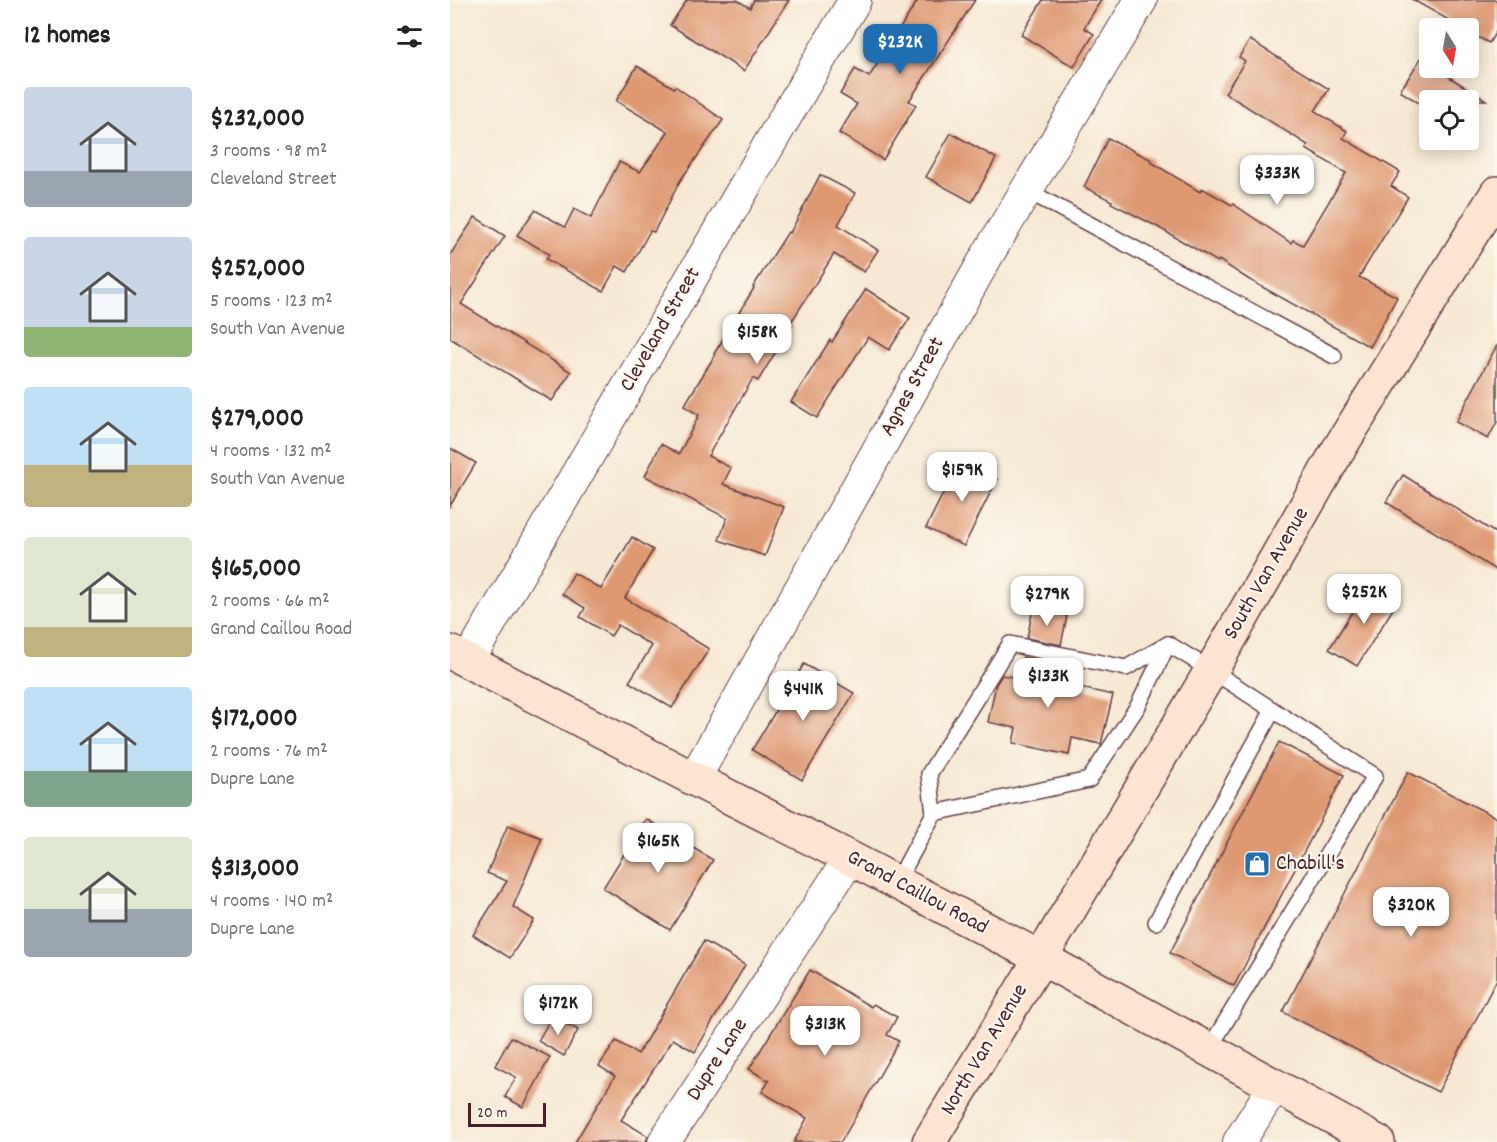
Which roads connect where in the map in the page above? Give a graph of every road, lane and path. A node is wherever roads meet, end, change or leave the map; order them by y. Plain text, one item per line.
1 (855, 0) edge
2 (1141, 0) edge
3 (1026, 190) junction
4 (1497, 193) edge
5 (1334, 356) dead end
6 (1168, 644) junction
7 (459, 657) edge
8 (1211, 670) junction
9 (1273, 710) junction
10 (694, 779) junction
11 (934, 813) junction
12 (850, 858) junction
13 (897, 882) junction
14 (1156, 922) dead end
15 (1041, 958) junction
16 (1209, 1049) junction
17 (1275, 1085) junction
18 (664, 1142) edge
19 (929, 1142) edge
20 (1239, 1142) edge
21 (1378, 1142) edge

1 - 7 street, Cleveland Street
2 - 3 street, Agnes Street
3 - 5 lane
3 - 10 street, Agnes Street
4 - 8 main road, South Van Avenue
6 - 8 lane
6 - 11 lane
6 - 11 lane
7 - 10 main road, Grand Caillou Road
8 - 9 lane
8 - 15 main road, South Van Avenue
9 - 14 lane
9 - 16 lane
10 - 12 main road, Grand Caillou Road
11 - 13 lane
12 - 13 main road, Grand Caillou Road
12 - 18 street, Dupre Lane
13 - 15 main road, Grand Caillou Road
15 - 16 main road, Grand Caillou Road
15 - 19 main road, North Van Avenue
16 - 17 main road, Grand Caillou Road
17 - 20 street
17 - 21 main road, Grand Caillou Road

